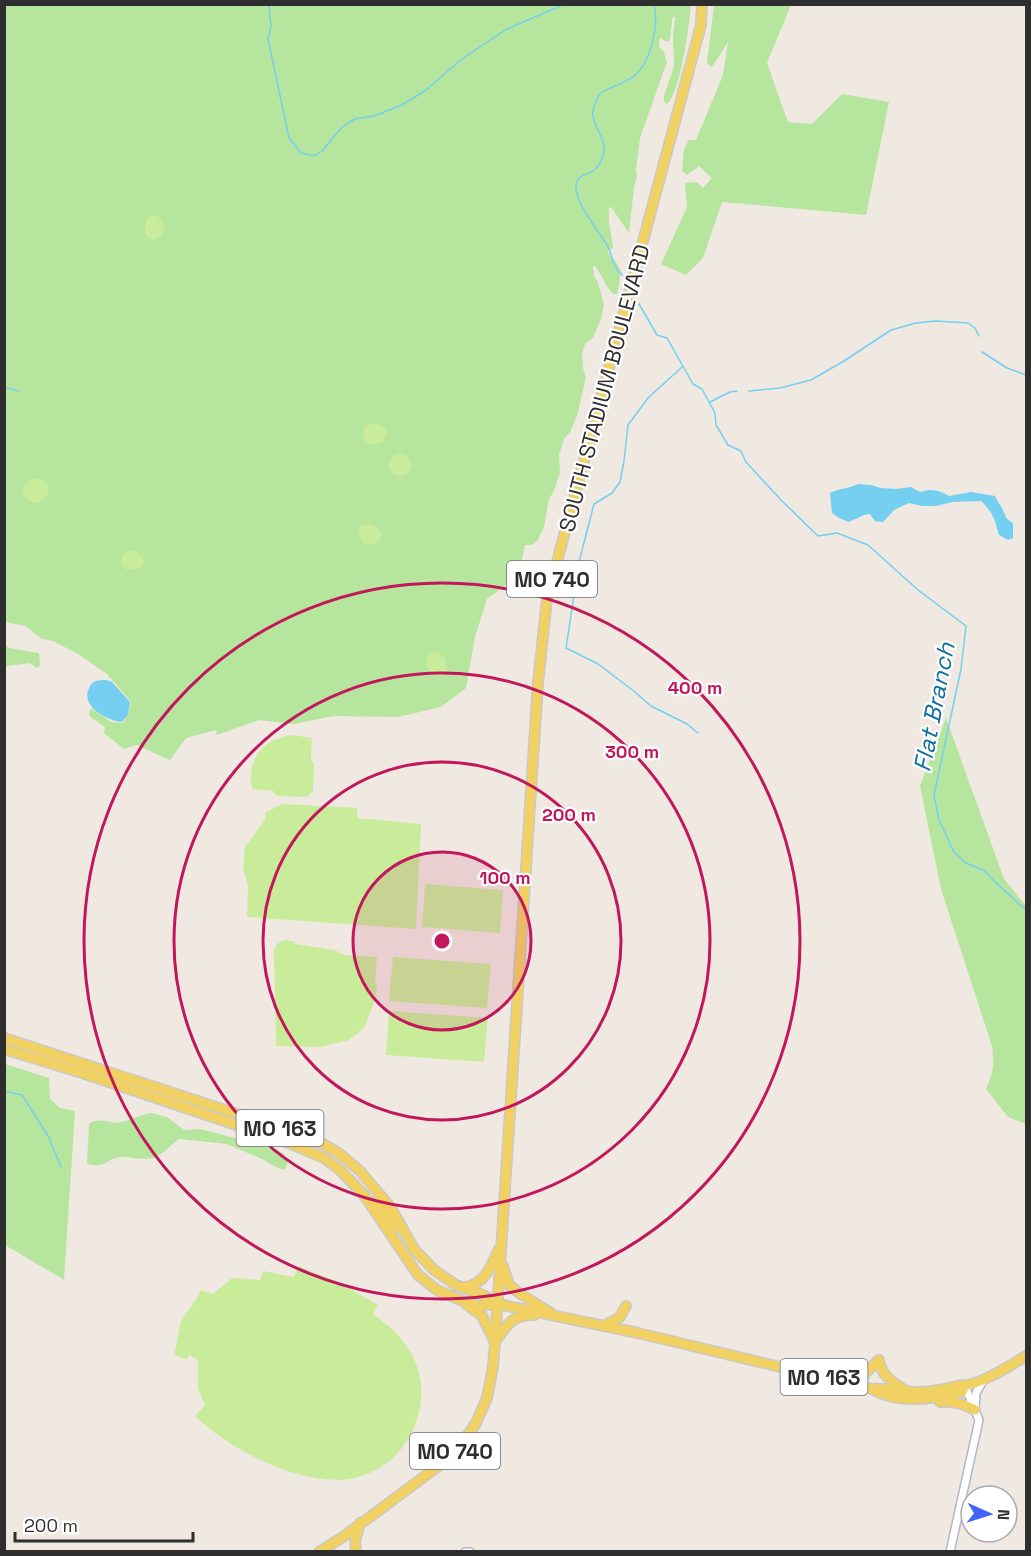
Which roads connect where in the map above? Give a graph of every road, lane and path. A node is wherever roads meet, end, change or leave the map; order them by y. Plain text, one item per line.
1 (702, 4) edge
2 (4, 1038) edge
3 (4, 1049) edge
4 (364, 1195) junction
5 (405, 1231) junction
6 (502, 1244) junction
7 (462, 1287) junction
8 (458, 1299) junction
9 (498, 1304) junction
10 (626, 1306) dead end
11 (556, 1316) junction
12 (604, 1326) junction
13 (495, 1342) junction
14 (1026, 1356) edge
15 (984, 1379) junction
16 (839, 1381) junction
17 (965, 1386) junction
18 (905, 1395) junction
19 (977, 1415) junction
20 (360, 1523) junction
21 (330, 1544) junction
22 (320, 1551) edge
23 (339, 1551) edge
24 (356, 1551) edge
25 (465, 1551) edge
26 (470, 1551) edge
27 (950, 1551) edge

1 - 6 main road, SOUTH STADIUM BOULEVARD / MO 740
2 - 5 main road, MO 163
3 - 4 main road, MO 163
4 - 5 main road
4 - 8 main road, MO 163
5 - 7 main road, MO 163
6 - 7 main road
6 - 9 main road, MO 740
6 - 11 main road
7 - 9 main road, MO 163
8 - 9 main road, MO 163
8 - 13 main road
9 - 11 main road, MO 163
9 - 13 main road, MO 740
10 - 12 main road
11 - 12 main road, MO 163
11 - 13 main road
12 - 16 main road, MO 163
13 - 20 main road, MO 740
14 - 15 main road, MO 163
15 - 17 main road, MO 163
15 - 19 street
16 - 18 main road, MO 163
16 - 18 main road
17 - 18 main road, MO 163
17 - 19 street
18 - 19 main road
19 - 27 street
20 - 21 main road, MO 740
20 - 24 main road
21 - 22 main road, MO 740
21 - 23 street
25 - 26 street

